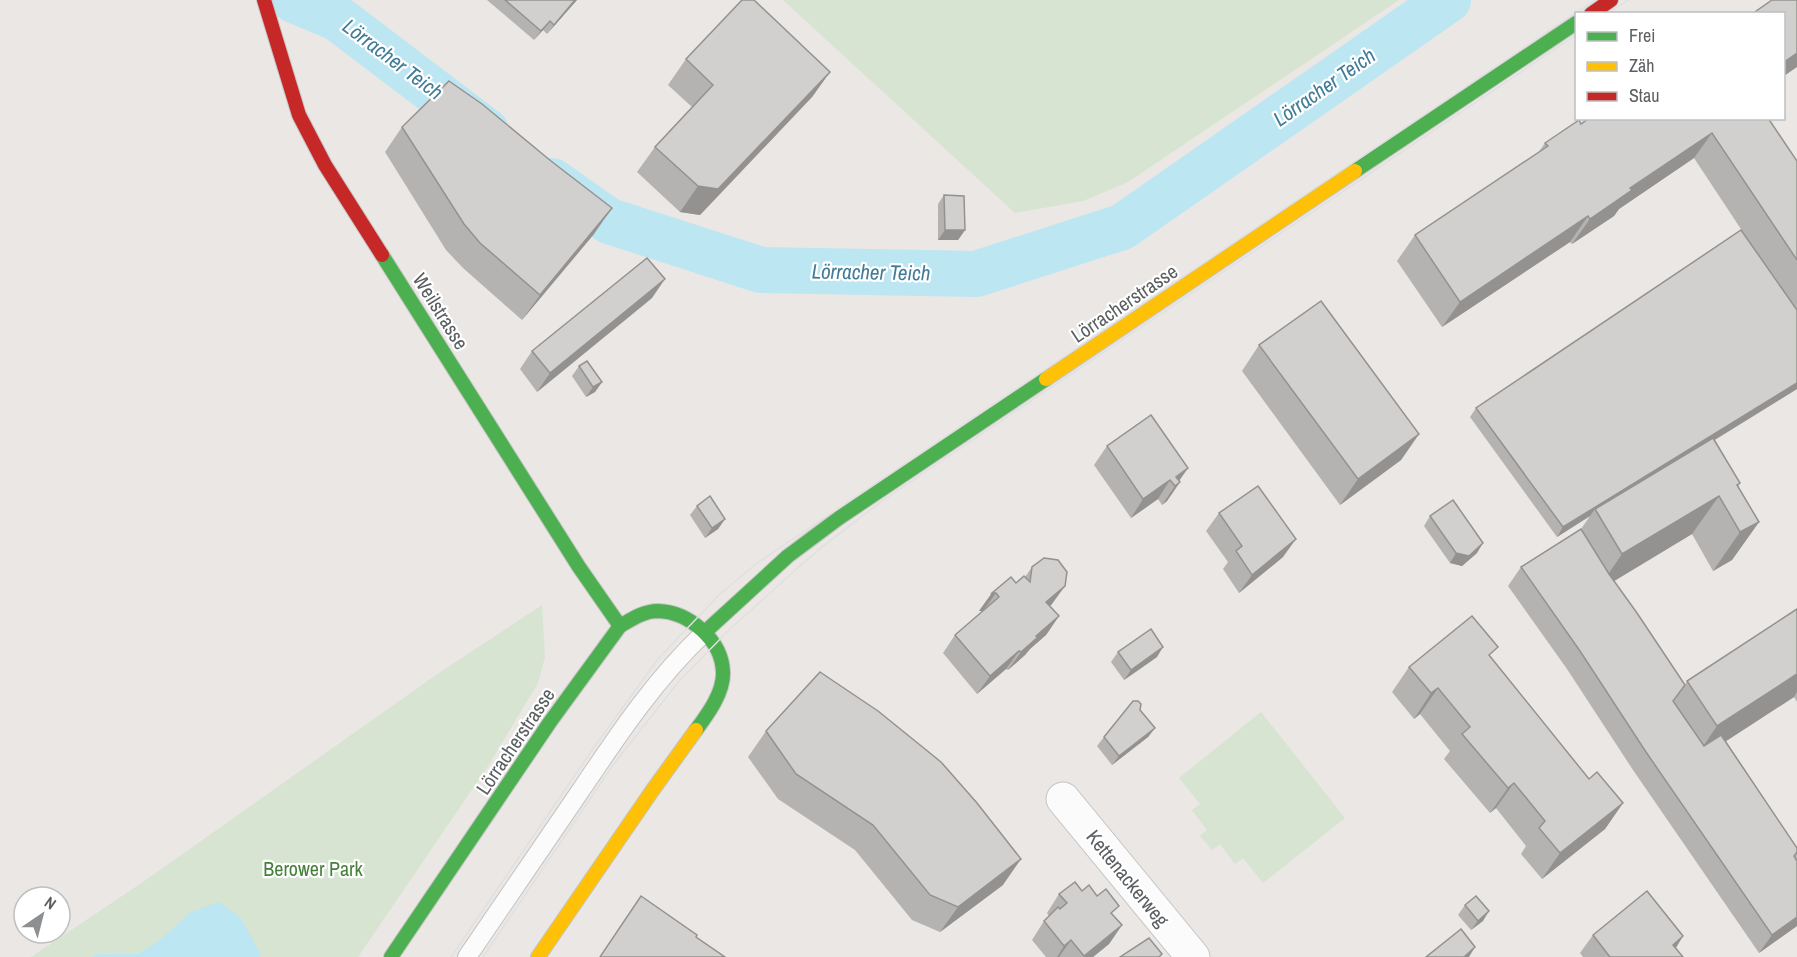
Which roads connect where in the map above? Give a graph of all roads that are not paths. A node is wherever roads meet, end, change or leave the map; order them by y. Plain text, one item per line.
1 (1611, 0) edge
2 (264, 2) edge
3 (1594, 12) edge
4 (1575, 24) edge
5 (620, 626) junction
6 (705, 632) junction
7 (1063, 799) dead end
8 (391, 957) edge
9 (467, 957) edge
10 (538, 957) edge
11 (1193, 957) edge

1 - 3 main road
2 - 5 main road, Weilstrasse
4 - 6 main road, Lörracherstrasse
5 - 6 main road
5 - 8 main road, Lörracherstrasse
6 - 9 lane
6 - 10 main road
7 - 11 street, Kettenackerweg

